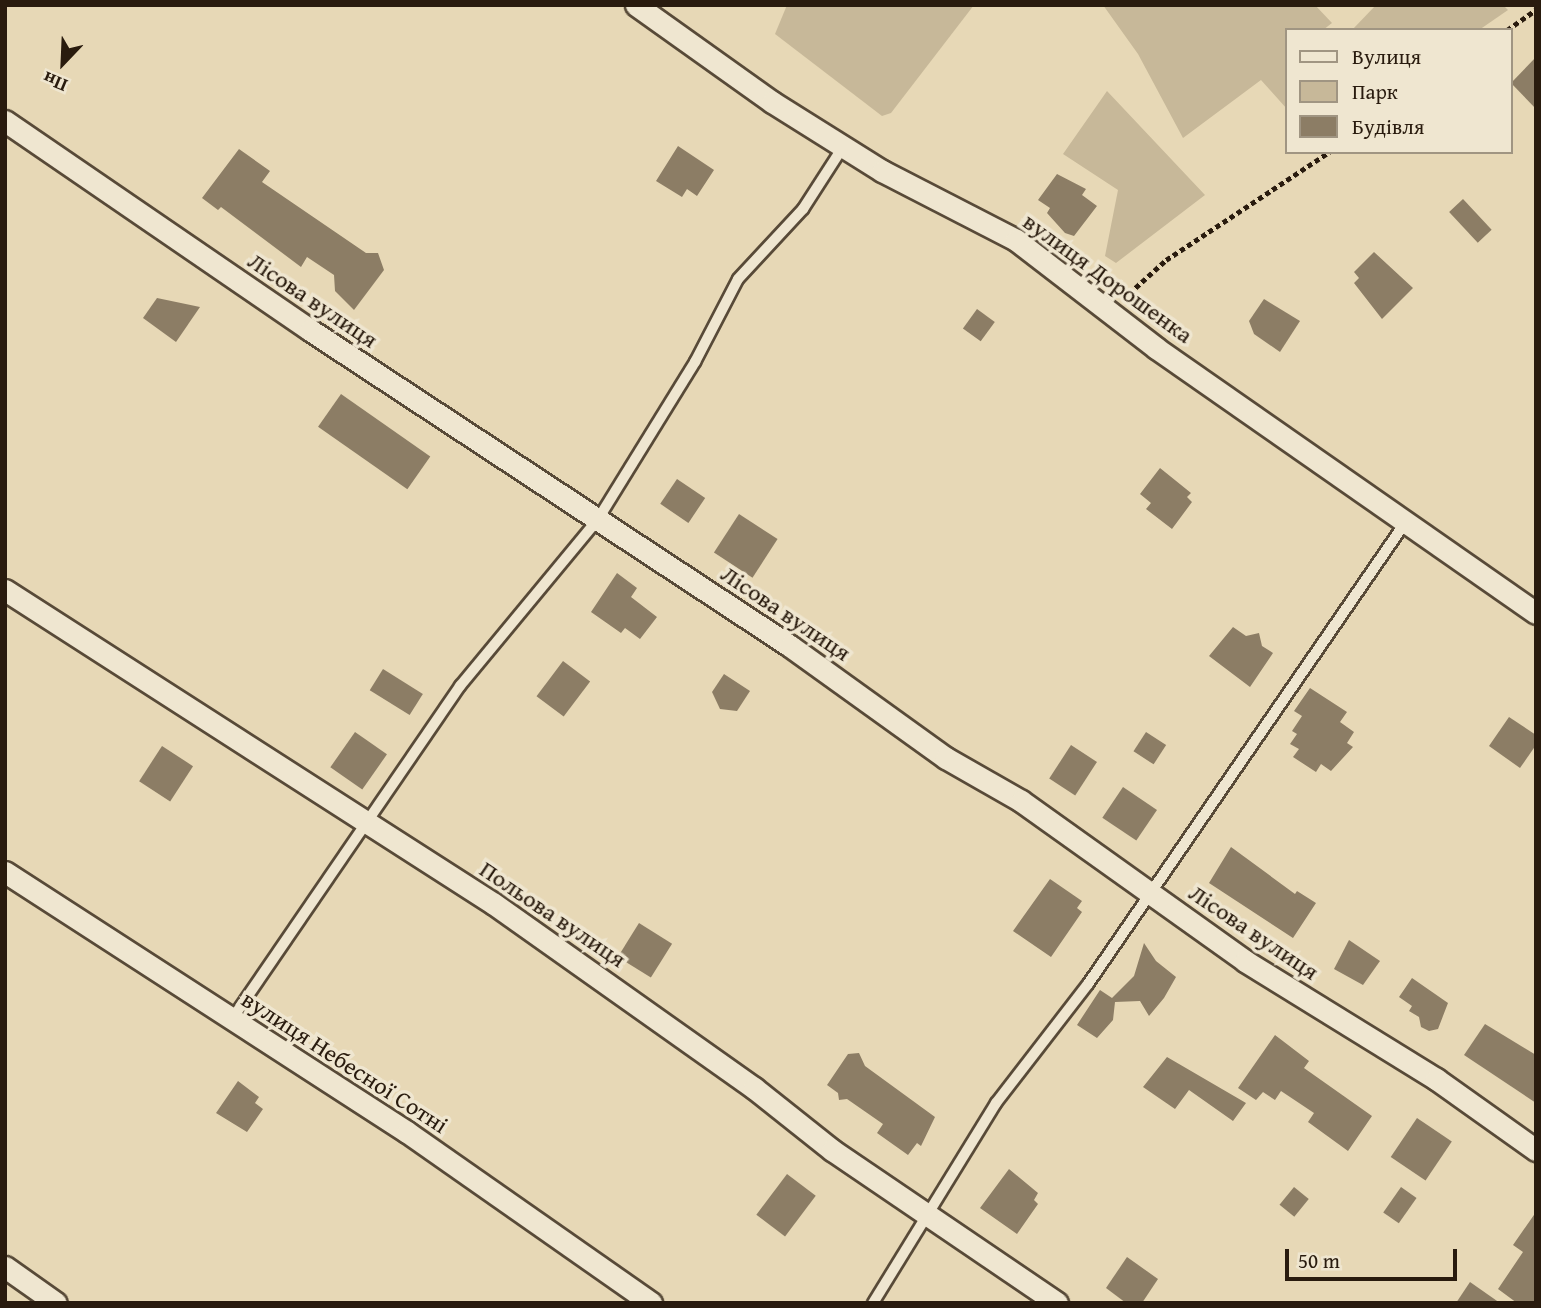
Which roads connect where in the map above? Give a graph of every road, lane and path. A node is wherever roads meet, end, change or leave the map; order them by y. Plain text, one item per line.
1 (636, 5) edge
2 (1536, 10) edge
3 (1510, 28) edge
4 (5, 121) edge
5 (844, 147) junction
6 (1326, 154) edge
7 (1118, 317) junction
8 (598, 519) junction
9 (1405, 523) junction
10 (5, 590) edge
11 (1536, 613) edge
12 (366, 821) junction
13 (5, 872) edge
14 (1149, 894) junction
15 (232, 1019) junction
16 (1536, 1150) edge
17 (924, 1214) junction
18 (5, 1267) edge
19 (56, 1303) edge
20 (651, 1303) edge
21 (873, 1303) edge
22 (1057, 1303) edge

1 - 5 street, вулиця Дорошенка
2 - 3 path
4 - 8 street, Лісова вулиця
5 - 7 street, вулиця Дорошенка
5 - 8 lane
6 - 7 path
7 - 9 street, вулиця Дорошенка
8 - 12 lane
8 - 14 street, Лісова вулиця
9 - 11 street, вулиця Дорошенка
9 - 14 lane
10 - 12 street, Польова вулиця
12 - 15 lane
12 - 17 street, Польова вулиця
13 - 15 street, вулиця Небесної Сотні
14 - 16 street, Лісова вулиця
14 - 17 lane
15 - 20 street, вулиця Небесної Сотні
17 - 21 lane
17 - 22 street, Польова вулиця
18 - 19 street

